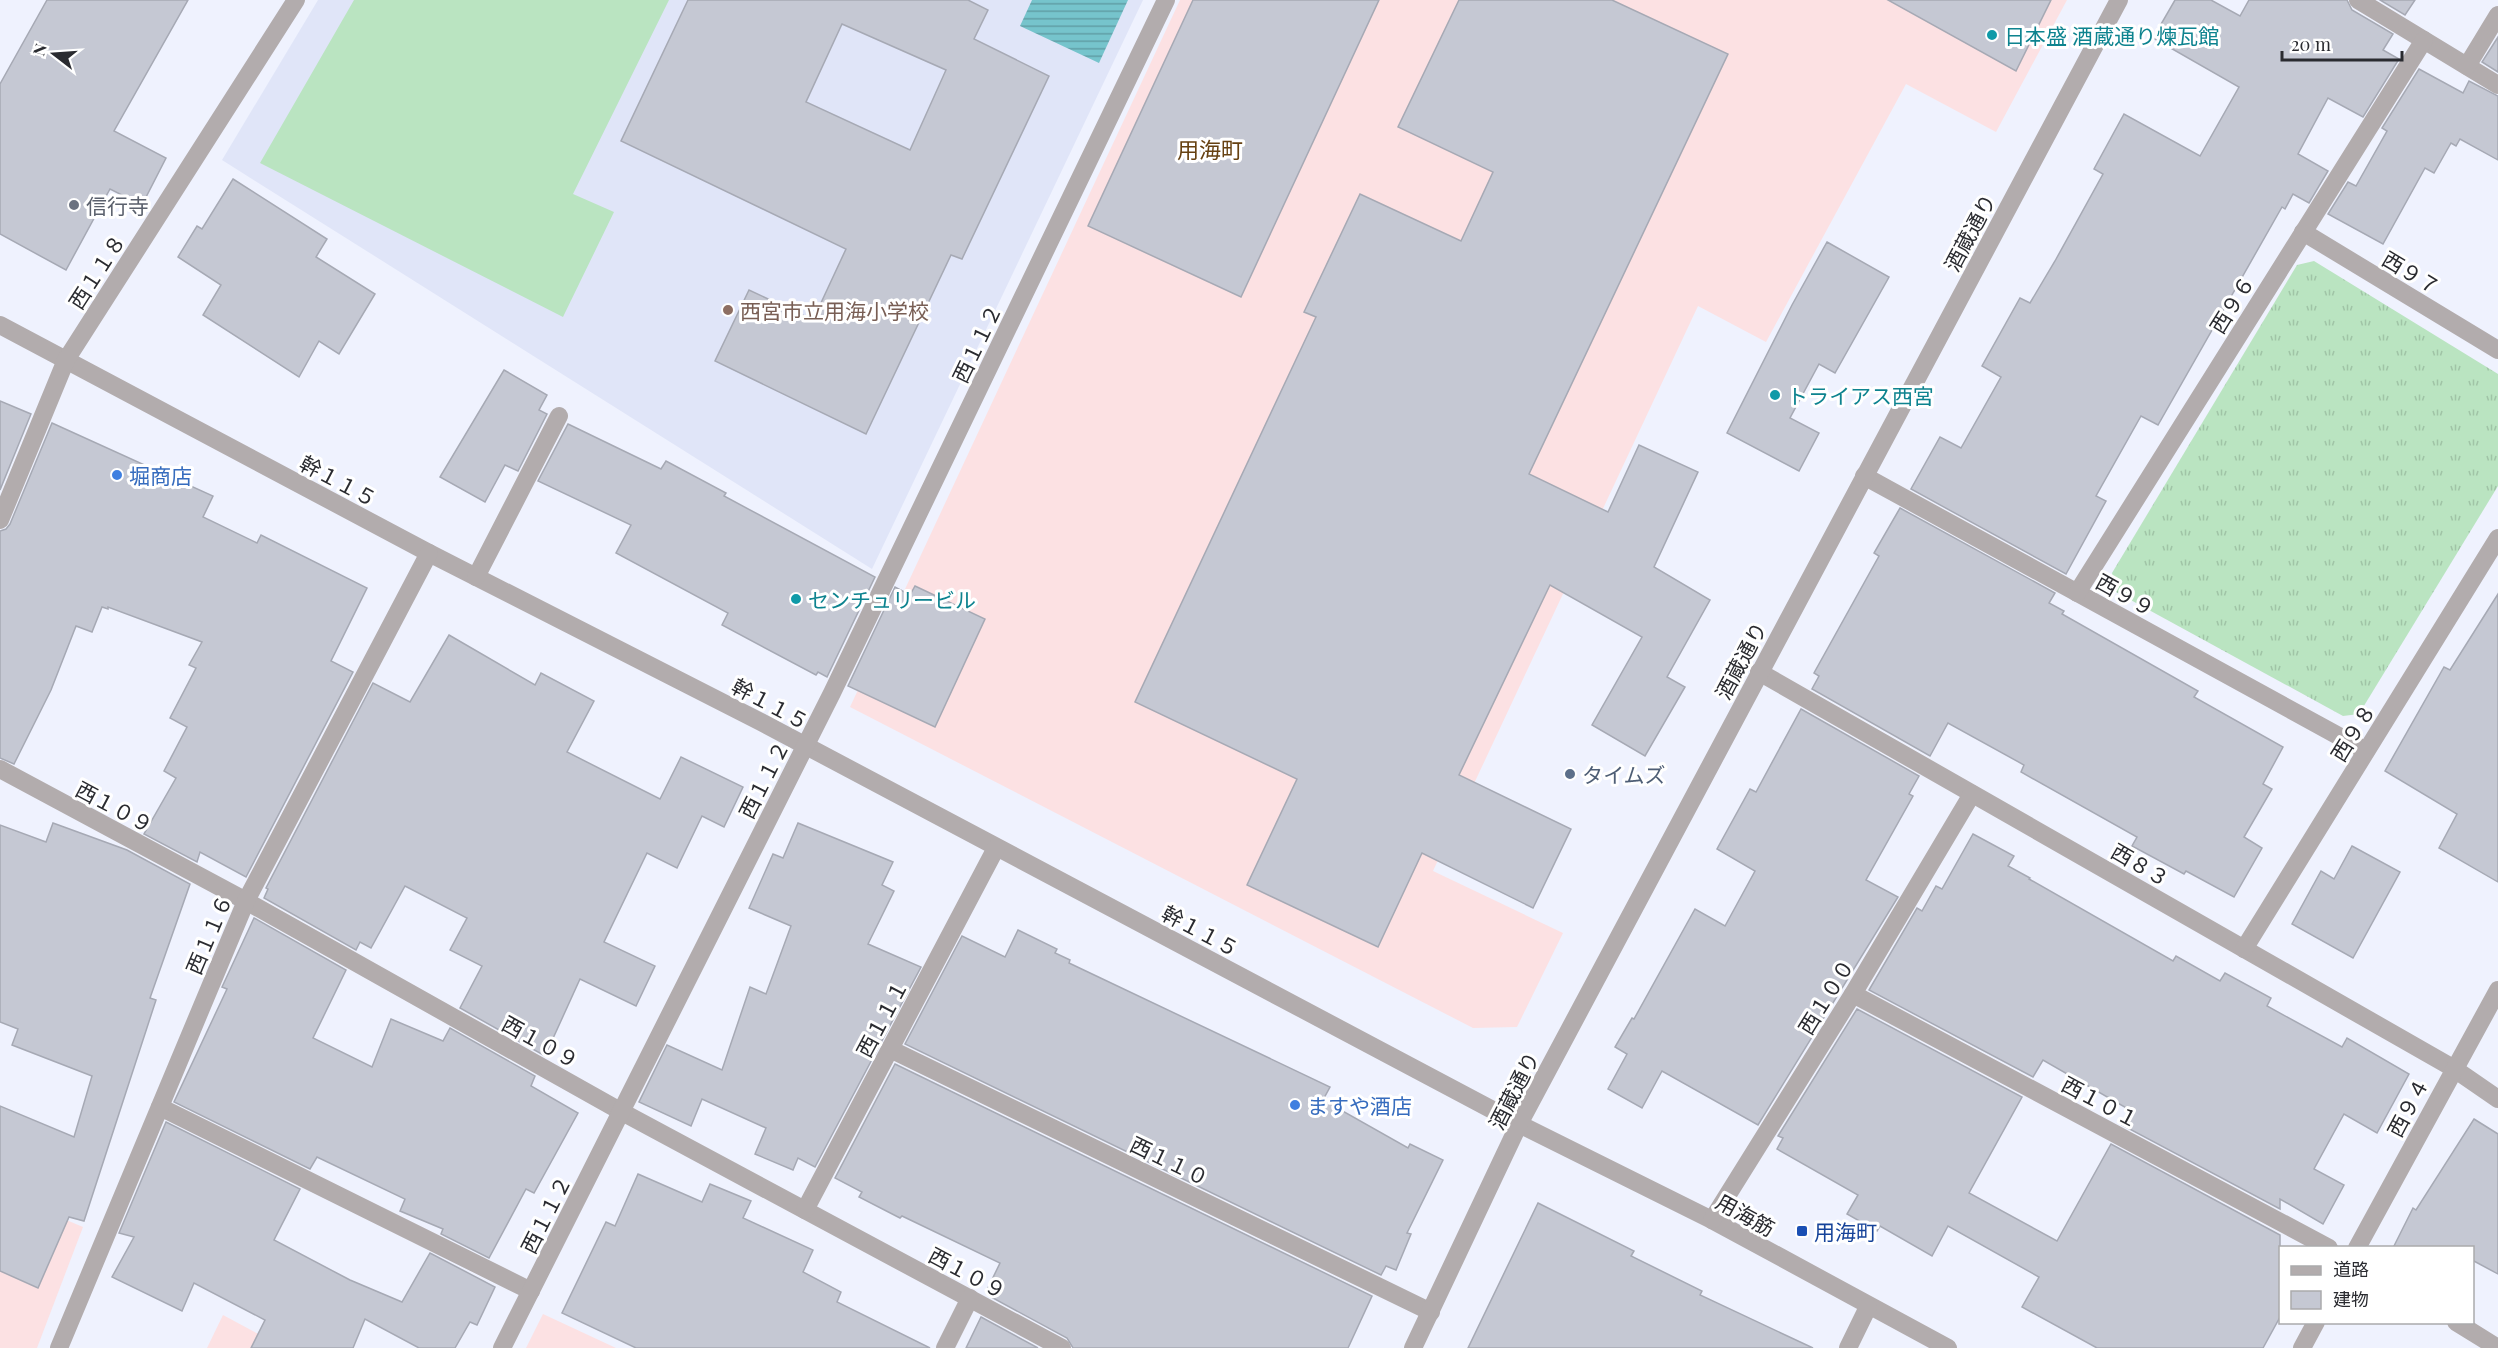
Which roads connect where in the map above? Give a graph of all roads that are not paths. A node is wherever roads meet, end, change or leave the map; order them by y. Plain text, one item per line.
1 (296, 0) edge
2 (1166, 0) edge
3 (2119, 0) edge
4 (2358, 0) edge
5 (2498, 15) edge
6 (2424, 40) junction
7 (2467, 66) junction
8 (2498, 85) edge
9 (2303, 232) junction
10 (0, 325) edge
11 (2498, 350) edge
12 (66, 360) junction
13 (559, 416) dead end
14 (1864, 476) junction
15 (0, 520) edge
16 (2498, 538) edge
17 (429, 553) junction
18 (476, 577) junction
19 (2078, 593) junction
20 (1759, 672) junction
21 (804, 746) junction
22 (2366, 751) junction
23 (0, 769) edge
24 (1972, 794) junction
25 (996, 848) junction
26 (246, 901) junction
27 (2244, 949) junction
28 (2498, 990) edge
29 (1853, 994) junction
30 (890, 1049) junction
31 (2453, 1068) junction
32 (2498, 1099) edge
33 (160, 1107) junction
34 (622, 1112) junction
35 (1519, 1124) junction
36 (805, 1210) junction
37 (1712, 1220) junction
38 (2325, 1246) edge
39 (2358, 1246) edge
40 (531, 1291) junction
41 (970, 1298) junction
42 (1868, 1307) junction
43 (1431, 1312) junction
44 (2315, 1324) edge
45 (2458, 1324) edge
46 (59, 1348) edge
47 (502, 1348) edge
48 (945, 1348) edge
49 (1062, 1348) edge
50 (1413, 1348) edge
51 (1848, 1348) edge
52 (1948, 1348) edge
53 (2302, 1348) edge
54 (2498, 1348) edge

1 - 12 street, 西１１８
2 - 21 street, 西１１２
3 - 14 street, 酒蔵通り
4 - 6 street
5 - 7 street
6 - 7 street
6 - 9 street, 西９６
7 - 8 street
9 - 11 street, 西９７
9 - 19 street, 西９６
10 - 12 street, 幹１１５
12 - 15 street, 西１１８
12 - 17 street, 幹１１５
13 - 18 street
14 - 19 street, 西９９
14 - 20 street, 酒蔵通り
16 - 22 street, 西９８
17 - 18 street, 幹１１５
17 - 26 street, 西１１６
18 - 21 street, 幹１１５
19 - 22 street, 西９９
20 - 24 street, 西８３
20 - 35 street, 酒蔵通り
21 - 25 street, 幹１１５
21 - 34 street, 西１１２
22 - 27 street, 西９８
23 - 26 street, 西１０９
24 - 27 street, 西８３
24 - 29 street, 西１００
25 - 30 street, 西１１１
25 - 35 street, 幹１１５
26 - 33 street, 西１１６
26 - 34 street, 西１０９
27 - 31 street, 西８３
28 - 31 street, 西９４
29 - 37 street, 西１００
29 - 38 street, 西１０１
30 - 36 street, 西１１１
30 - 43 street, 西１１０
31 - 32 street, 西８３
31 - 39 street, 西９４
33 - 40 street
33 - 46 street, 西１１６
34 - 36 street, 西１０９
34 - 40 street, 西１１２
35 - 37 street, 用海筋
35 - 43 street, 酒蔵通り
36 - 41 street, 西１０９
37 - 42 street, 用海筋
40 - 47 street, 西１１２
41 - 48 street
41 - 49 street, 西１０９
42 - 51 street
42 - 52 street, 用海筋
43 - 50 street, 酒蔵通り
44 - 53 street
45 - 54 street

